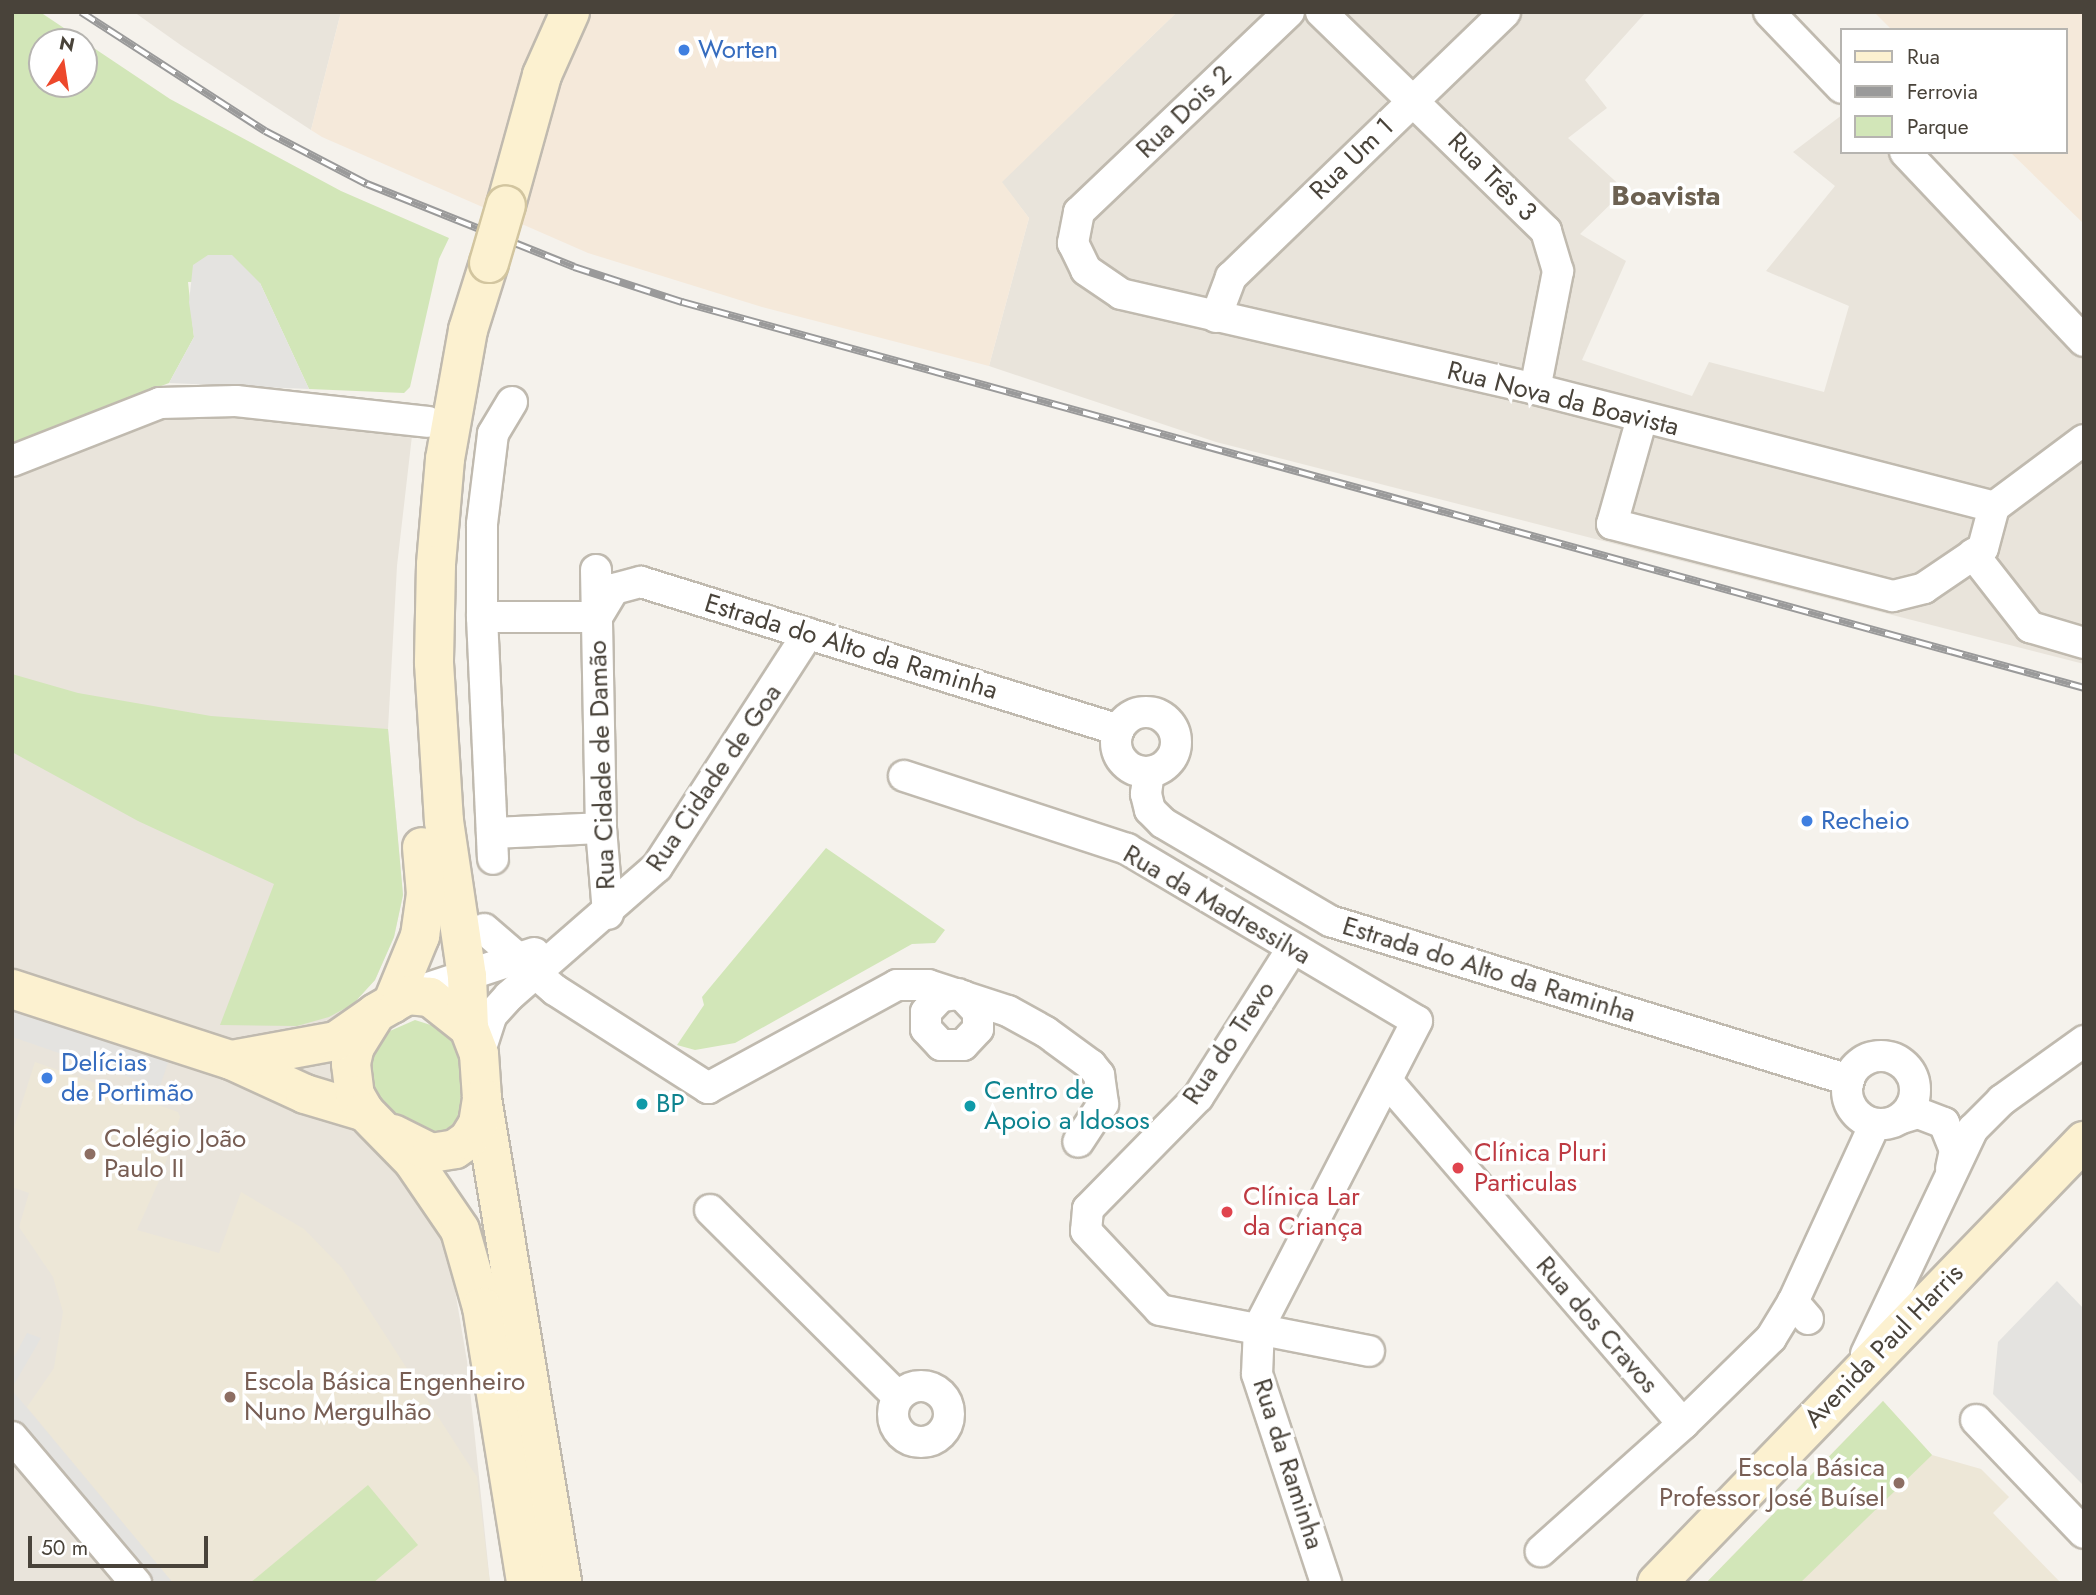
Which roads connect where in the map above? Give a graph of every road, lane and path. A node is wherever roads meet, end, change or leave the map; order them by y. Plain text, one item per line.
1 (543, 12) edge
2 (570, 12) edge
3 (1289, 12) edge
4 (1321, 12) edge
5 (1505, 12) edge
6 (1769, 12) edge
7 (1840, 86) edge
8 (1413, 100) junction
9 (1907, 154) edge
10 (494, 204) junction
11 (1079, 212) joint
12 (479, 258) junction
13 (2047, 300) junction
14 (2084, 308) edge
15 (1216, 317) junction
16 (2084, 341) edge
17 (1535, 388) junction
18 (512, 402) dead end
19 (1642, 418) junction
20 (428, 422) junction
21 (2084, 440) edge
22 (12, 461) edge
23 (1994, 508) junction
24 (1973, 554) junction
25 (596, 570) dead end
26 (482, 617) junction
27 (597, 617) junction
28 (808, 634) junction
29 (2084, 643) edge
30 (1119, 730) junction
31 (1149, 772) junction
32 (904, 776) dead end
33 (601, 828) junction
34 (452, 894) junction
35 (608, 914) junction
36 (484, 929) junction
37 (578, 940) junction
38 (1292, 949) junction
39 (527, 966) junction
40 (467, 976) junction
41 (12, 989) edge
42 (392, 1004) junction
43 (474, 1041) junction
44 (2084, 1041) edge
45 (232, 1060) junction
46 (1849, 1080) junction
47 (1387, 1081) junction
48 (1915, 1086) junction
49 (482, 1098) junction
50 (2002, 1100) junction
51 (372, 1119) junction
52 (1888, 1121) junction
53 (2084, 1141) edge
54 (1078, 1142) dead end
55 (2084, 1175) edge
56 (1948, 1181) junction
57 (710, 1210) dead end
58 (1259, 1327) junction
59 (1369, 1351) dead end
60 (1835, 1396) junction
61 (898, 1397) dead end
62 (1976, 1420) dead end
63 (1683, 1424) junction
64 (12, 1437) edge
65 (2084, 1533) edge
66 (1541, 1551) dead end
67 (136, 1583) edge
68 (526, 1583) edge
69 (562, 1583) edge
70 (1326, 1583) edge
71 (1657, 1583) edge
72 (1687, 1583) edge

1 - 10 main road
2 - 10 main road
3 - 11 street, Rua Dois 2
4 - 8 street, Rua Três 3
5 - 8 street, Rua Um 1
6 - 7 street
8 - 15 street, Rua Um 1
8 - 17 street, Rua Três 3
9 - 13 street
10 - 12 main road, bridge
11 - 15 street, Rua Nova da Boavista
12 - 20 main road
12 - 34 main road
13 - 14 street
13 - 16 street
15 - 17 street, Rua Nova da Boavista
17 - 19 street, Rua Nova da Boavista
18 - 26 street
19 - 23 street, Rua Nova da Boavista
19 - 24 street
20 - 22 street
20 - 42 main road
21 - 23 street
23 - 24 street
24 - 29 street
25 - 27 street, Rua Cidade de Damão
26 - 27 street, Rua Cidade de Damão
26 - 33 street
27 - 28 street, Estrada do Alto da Raminha
27 - 33 street, Rua Cidade de Damão
28 - 30 street, Estrada do Alto da Raminha
28 - 35 street, Rua Cidade de Goa
30 - 31 street
30 - 31 street
31 - 46 street, Estrada do Alto da Raminha
32 - 38 street, Rua da Madressilva
33 - 35 street, Rua Cidade de Damão
34 - 36 street
34 - 40 main road
35 - 37 street, Rua Cidade de Goa
36 - 37 street
36 - 39 street
37 - 39 street
38 - 47 street, Rua da Madressilva
38 - 58 street, Rua do Trevo
39 - 40 street
39 - 43 street
39 - 54 street
40 - 42 street
40 - 43 main road
41 - 45 main road
42 - 43 main road
42 - 45 main road
42 - 51 main road
43 - 49 main road
44 - 50 street
45 - 51 main road
46 - 48 street
46 - 52 street
47 - 58 street, Rua da Raminha
47 - 63 street, Rua dos Cravos
48 - 50 street
48 - 52 street
49 - 51 main road
49 - 69 main road
50 - 56 street
51 - 68 main road
52 - 56 street
52 - 63 street
53 - 60 main road, Avenida Paul Harris
55 - 72 main road, Avenida Paul Harris
56 - 60 street
57 - 61 street
58 - 59 street, Rua do Trevo
58 - 70 street, Rua da Raminha
60 - 71 main road, Avenida Paul Harris
62 - 65 street
63 - 66 street
64 - 67 street

